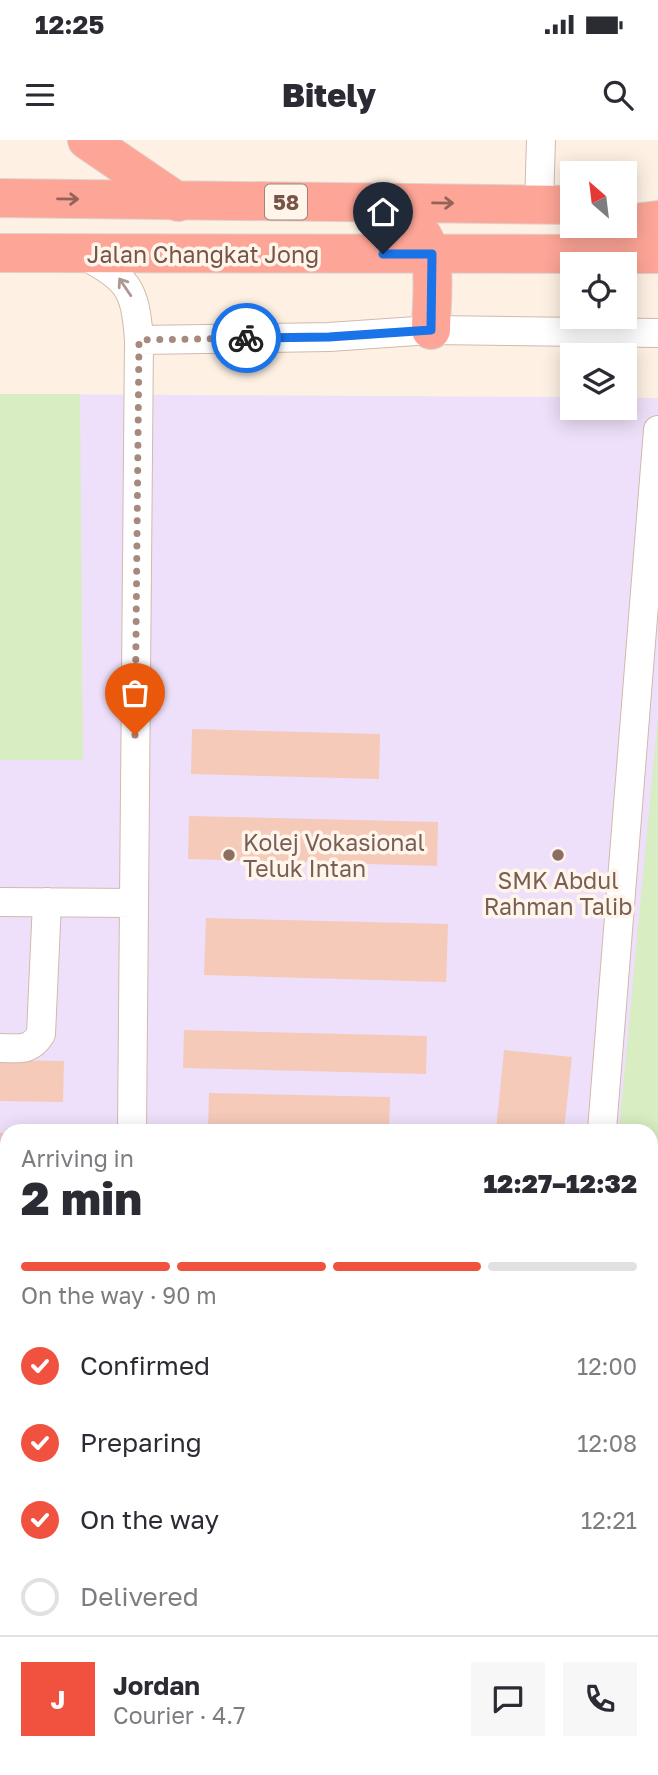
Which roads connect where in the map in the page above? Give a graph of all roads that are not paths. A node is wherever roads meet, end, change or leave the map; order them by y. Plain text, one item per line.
1 (87, 140) edge
2 (541, 140) edge
3 (0, 198) edge
4 (175, 201) junction
5 (555, 204) edge
6 (637, 205) edge
7 (658, 205) edge
8 (658, 220) edge
9 (637, 223) edge
10 (560, 226) edge
11 (0, 253) edge
12 (82, 254) junction
13 (658, 254) edge
14 (432, 267) junction
15 (658, 271) edge
16 (637, 272) edge
17 (560, 273) edge
18 (431, 330) junction
19 (658, 333) edge
20 (139, 340) junction
21 (658, 430) edge
22 (0, 902) edge
23 (47, 902) junction
24 (134, 903) junction
25 (0, 1048) edge
26 (132, 1124) edge
27 (602, 1124) edge

1 - 4 highway
2 - 5 street
3 -> 4 highway, 58
4 -> 5 highway, 58
4 - 14 highway
6 - 7 highway
8 - 9 highway
10 - 14 highway
11 - 12 highway, Jalan Changkat Jong
12 - 14 highway, Jalan Changkat Jong
20 -> 12 street
13 - 14 highway, Jalan Changkat Jong
14 - 17 highway
14 - 18 highway
15 - 16 highway
18 - 19 street
18 - 20 street
20 - 24 street
21 - 27 street
22 - 23 street
23 - 24 street
23 - 25 street
24 - 26 street

